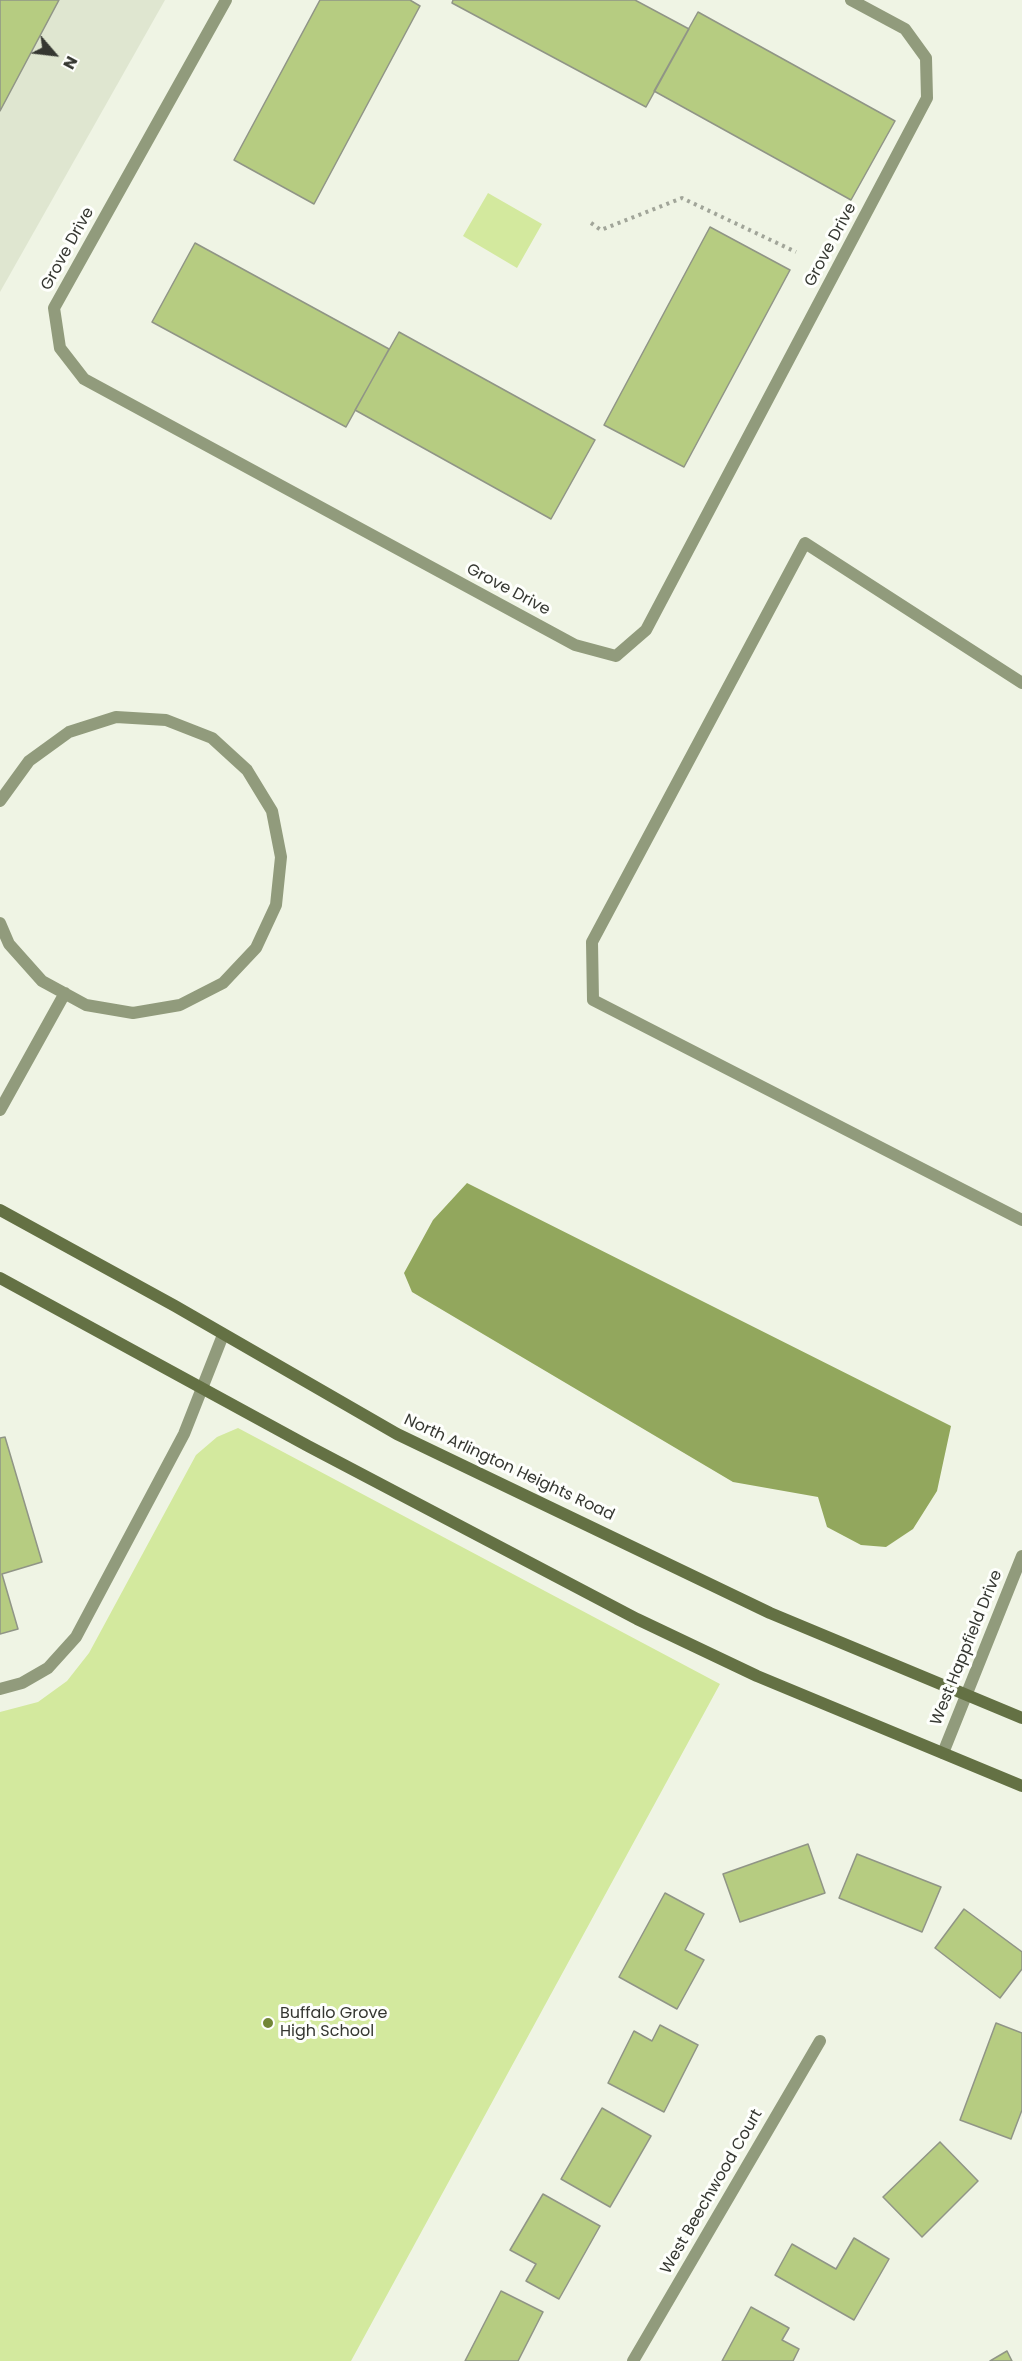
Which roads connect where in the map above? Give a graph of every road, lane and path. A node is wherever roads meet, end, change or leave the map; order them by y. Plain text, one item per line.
1 (226, 0) edge
2 (851, 0) edge
3 (591, 223) dead end
4 (796, 252) dead end
5 (1022, 683) edge
6 (0, 801) edge
7 (0, 923) edge
8 (65, 993) junction
9 (0, 1110) edge
10 (0, 1210) edge
11 (1022, 1220) edge
12 (0, 1278) edge
13 (224, 1335) junction
14 (200, 1388) junction
15 (1022, 1556) edge
16 (0, 1689) edge
17 (966, 1694) junction
18 (1022, 1718) edge
19 (943, 1753) junction
20 (1022, 1786) edge
21 (820, 2041) dead end
22 (633, 2361) edge

1 - 2 street, Grove Drive
3 - 4 path
5 - 11 street
6 - 8 street
7 - 8 street
8 - 9 street
10 - 13 main road, North Arlington Heights Road
12 - 14 main road
13 - 14 street
13 - 17 main road, North Arlington Heights Road
14 - 16 street
14 - 19 main road
15 - 17 street, West Happfield Drive
17 - 18 main road, North Arlington Heights Road
17 - 19 street, West Happfield Drive
19 - 20 main road
21 - 22 street, West Beechwood Court

